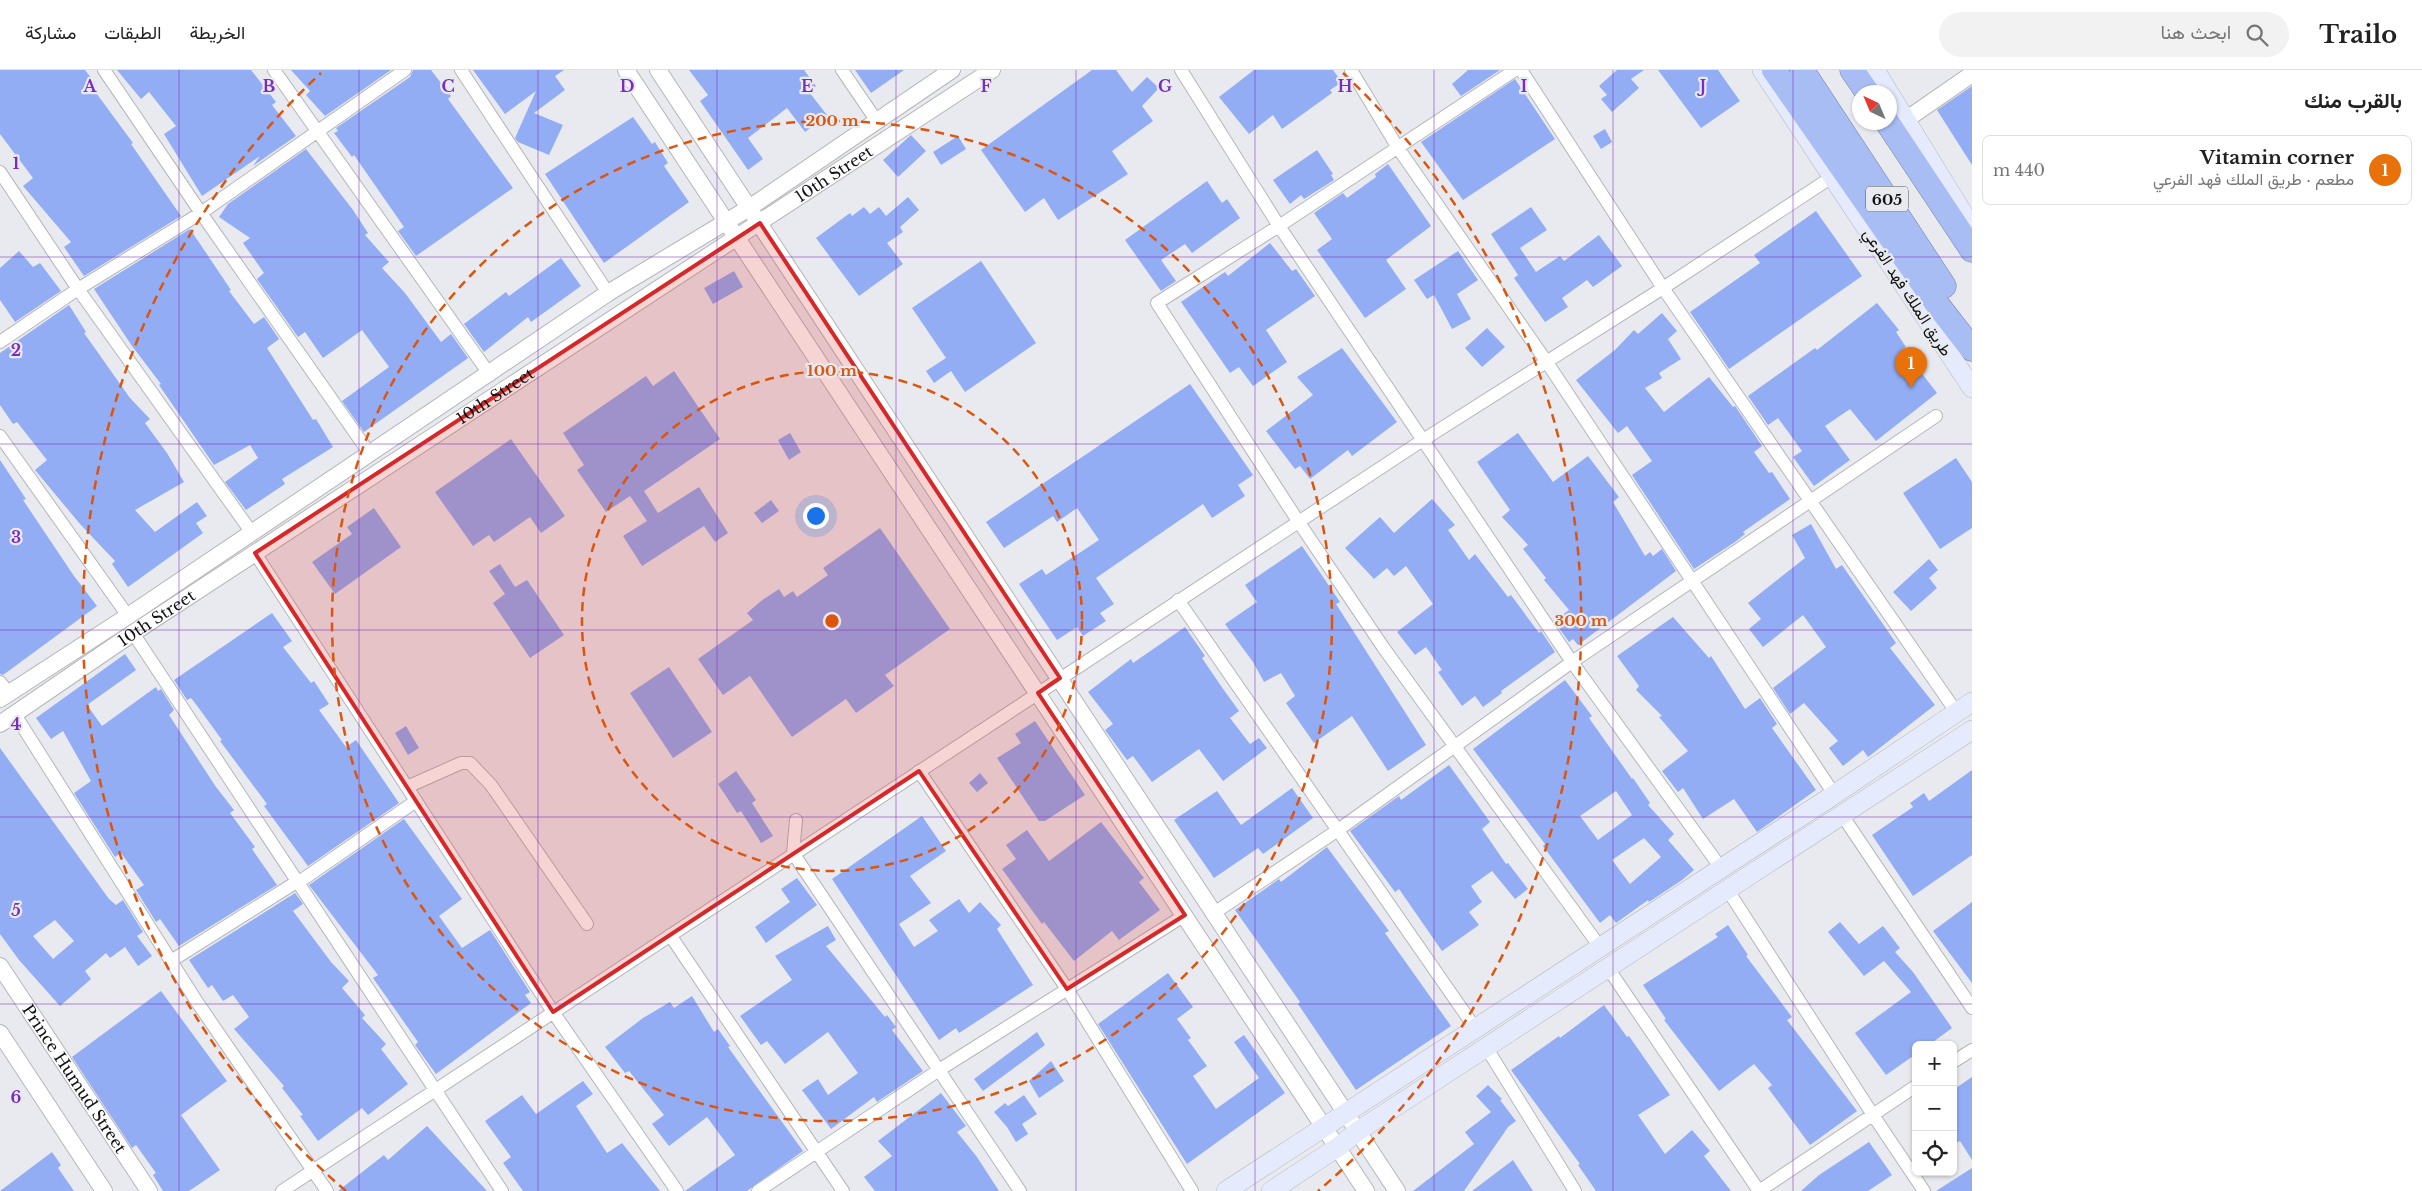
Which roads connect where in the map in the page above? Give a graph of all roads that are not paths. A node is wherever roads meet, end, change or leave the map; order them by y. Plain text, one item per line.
1 (104, 70) edge
2 (274, 70) edge
3 (405, 70) edge
4 (461, 70) edge
5 (626, 70) edge
6 (658, 70) edge
7 (842, 70) edge
8 (952, 70) edge
9 (992, 70) edge
10 (1181, 70) edge
11 (1351, 70) edge
12 (1516, 70) edge
13 (1521, 70) edge
14 (1762, 70) edge
15 (1774, 70) edge
16 (1802, 70) edge
17 (1852, 70) edge
18 (1875, 70) edge
19 (1972, 74) edge
20 (1862, 85) edge
21 (1881, 85) edge
22 (876, 120) junction
23 (1897, 121) edge
24 (318, 133) junction
25 (1398, 148) junction
26 (0, 172) edge
27 (1832, 177) junction
28 (749, 208) junction
29 (201, 213) junction
30 (727, 222) junction
31 (760, 223) junction
32 (1279, 226) junction
33 (1972, 228) edge
34 (737, 236) junction
35 (1972, 250) edge
36 (1663, 288) junction
37 (78, 289) junction
38 (608, 294) junction
39 (1972, 328) edge
40 (0, 342) edge
41 (1972, 349) edge
42 (1546, 361) junction
43 (490, 375) junction
44 (1972, 388) edge
45 (1936, 416) dead end
46 (0, 436) edge
47 (1423, 440) junction
48 (370, 454) junction
49 (1810, 501) junction
50 (1298, 521) junction
51 (252, 533) junction
52 (255, 553) junction
53 (1693, 580) junction
54 (1178, 600) junction
55 (128, 616) junction
56 (133, 634) junction
57 (1572, 662) junction
58 (1060, 678) junction
59 (3, 691) edge
60 (1038, 693) junction
61 (1965, 707) edge
62 (14, 713) junction
63 (0, 724) edge
64 (1971, 734) edge
65 (1455, 746) junction
66 (919, 771) junction
67 (407, 787) junction
68 (1830, 797) junction
69 (416, 801) junction
70 (1840, 816) junction
71 (796, 820) dead end
72 (1338, 830) junction
73 (793, 853) junction
74 (1721, 868) junction
75 (298, 882) junction
76 (1728, 890) junction
77 (1214, 913) junction
78 (1184, 915) junction
79 (587, 924) dead end
80 (670, 935) junction
81 (1600, 947) junction
82 (171, 961) junction
83 (0, 966) edge
84 (1608, 968) junction
85 (1067, 989) junction
86 (1972, 1008) edge
87 (553, 1012) junction
88 (1475, 1028) junction
89 (0, 1032) edge
90 (1486, 1048) junction
91 (1972, 1050) edge
92 (1957, 1059) edge
93 (939, 1070) junction
94 (436, 1089) junction
95 (1912, 1089) edge
96 (1346, 1113) junction
97 (1873, 1115) junction
98 (1324, 1127) junction
99 (1358, 1131) junction
100 (1338, 1147) junction
101 (816, 1152) junction
102 (313, 1170) junction
103 (104, 1191) edge
104 (149, 1191) edge
105 (282, 1191) edge
106 (327, 1191) edge
107 (502, 1191) edge
108 (677, 1191) edge
109 (758, 1191) edge
110 (843, 1191) edge
111 (1020, 1191) edge
112 (1192, 1191) edge
113 (1226, 1191) edge
114 (1272, 1191) edge
115 (1366, 1191) edge
116 (1397, 1191) edge
117 (1575, 1191) edge
118 (1759, 1191) edge
119 (1924, 1191) edge

1 - 29 street
2 - 24 street
3 - 24 street
4 - 38 street
5 - 30 street
6 - 28 street
7 - 22 street
8 - 22 street, 10th Street
9 - 31 street, 10th Street
10 - 32 street
11 - 25 street
12 - 25 street
13 - 36 street
14 - 27 main road, طريق الملك فهد الفرعي
15 - 41 highway
16 - 39 highway, 605
17 - 20 highway
18 - 21 main road
19 - 23 street
22 - 28 street, 10th Street
23 - 33 main road
23 - 35 highway, 605
24 - 29 street
24 - 43 street
25 - 32 street
25 - 42 street
26 - 37 street
27 - 36 street
27 - 44 main road, طريق الملك فهد الفرعي
28 - 30 street, 10th Street
28 - 31 street
29 - 37 street
29 - 48 street
30 - 34 street
30 - 38 street, 10th Street
31 - 34 street, 10th Street
31 - 58 street
32 - 47 street
32 - 50 street
34 - 52 street, 10th Street
34 - 60 street
36 - 42 street
36 - 49 street
37 - 40 street
37 - 51 street
38 - 43 street, 10th Street
42 - 47 street
42 - 53 street
43 - 48 street, 10th Street
45 - 49 street
46 - 55 street
47 - 50 street
47 - 57 street
48 - 51 street, 10th Street
49 - 53 street
49 - 61 street
50 - 54 street
50 - 65 street
51 - 55 street, 10th Street
52 - 56 street, 10th Street
52 - 67 street
53 - 57 street
53 - 68 street
54 - 58 street
54 - 72 street
55 - 59 street, 10th Street
56 - 62 street, 10th Street
56 - 75 street
57 - 65 street
57 - 74 street
58 - 60 street
58 - 77 street
60 - 66 street
60 - 78 street
61 - 68 main road
62 - 63 street, 10th Street
62 - 82 street
64 - 70 main road
65 - 72 street
65 - 81 street
66 - 73 street
66 - 85 street
67 - 69 street
67 - 79 street
68 - 70 street
68 - 74 main road
69 - 75 street
69 - 87 street
70 - 76 main road
70 - 86 street
71 - 73 street
72 - 77 street
72 - 88 street
73 - 80 street
73 - 93 street
74 - 81 main road
75 - 82 street
75 - 94 street
76 - 84 main road
76 - 97 street
77 - 96 street
78 - 85 street
78 - 98 street
80 - 87 street
80 - 101 street
81 - 88 main road
82 - 102 street
83 - 104 street, Prince Humud Street
84 - 90 main road
84 - 118 street
85 - 93 street
85 - 112 street
87 - 94 street
87 - 108 street
88 - 96 main road
89 - 103 street
90 - 99 main road
90 - 117 street
91 - 92 street
93 - 101 street
93 - 111 street
94 - 102 street
94 - 107 street
95 - 97 street
96 - 98 main road
96 - 99 street
97 - 118 street
97 - 119 street
98 - 100 street
98 - 113 main road
99 - 100 main road
99 - 116 street
100 - 114 main road
100 - 115 street
101 - 109 street
101 - 110 street
102 - 105 street
102 - 106 street

